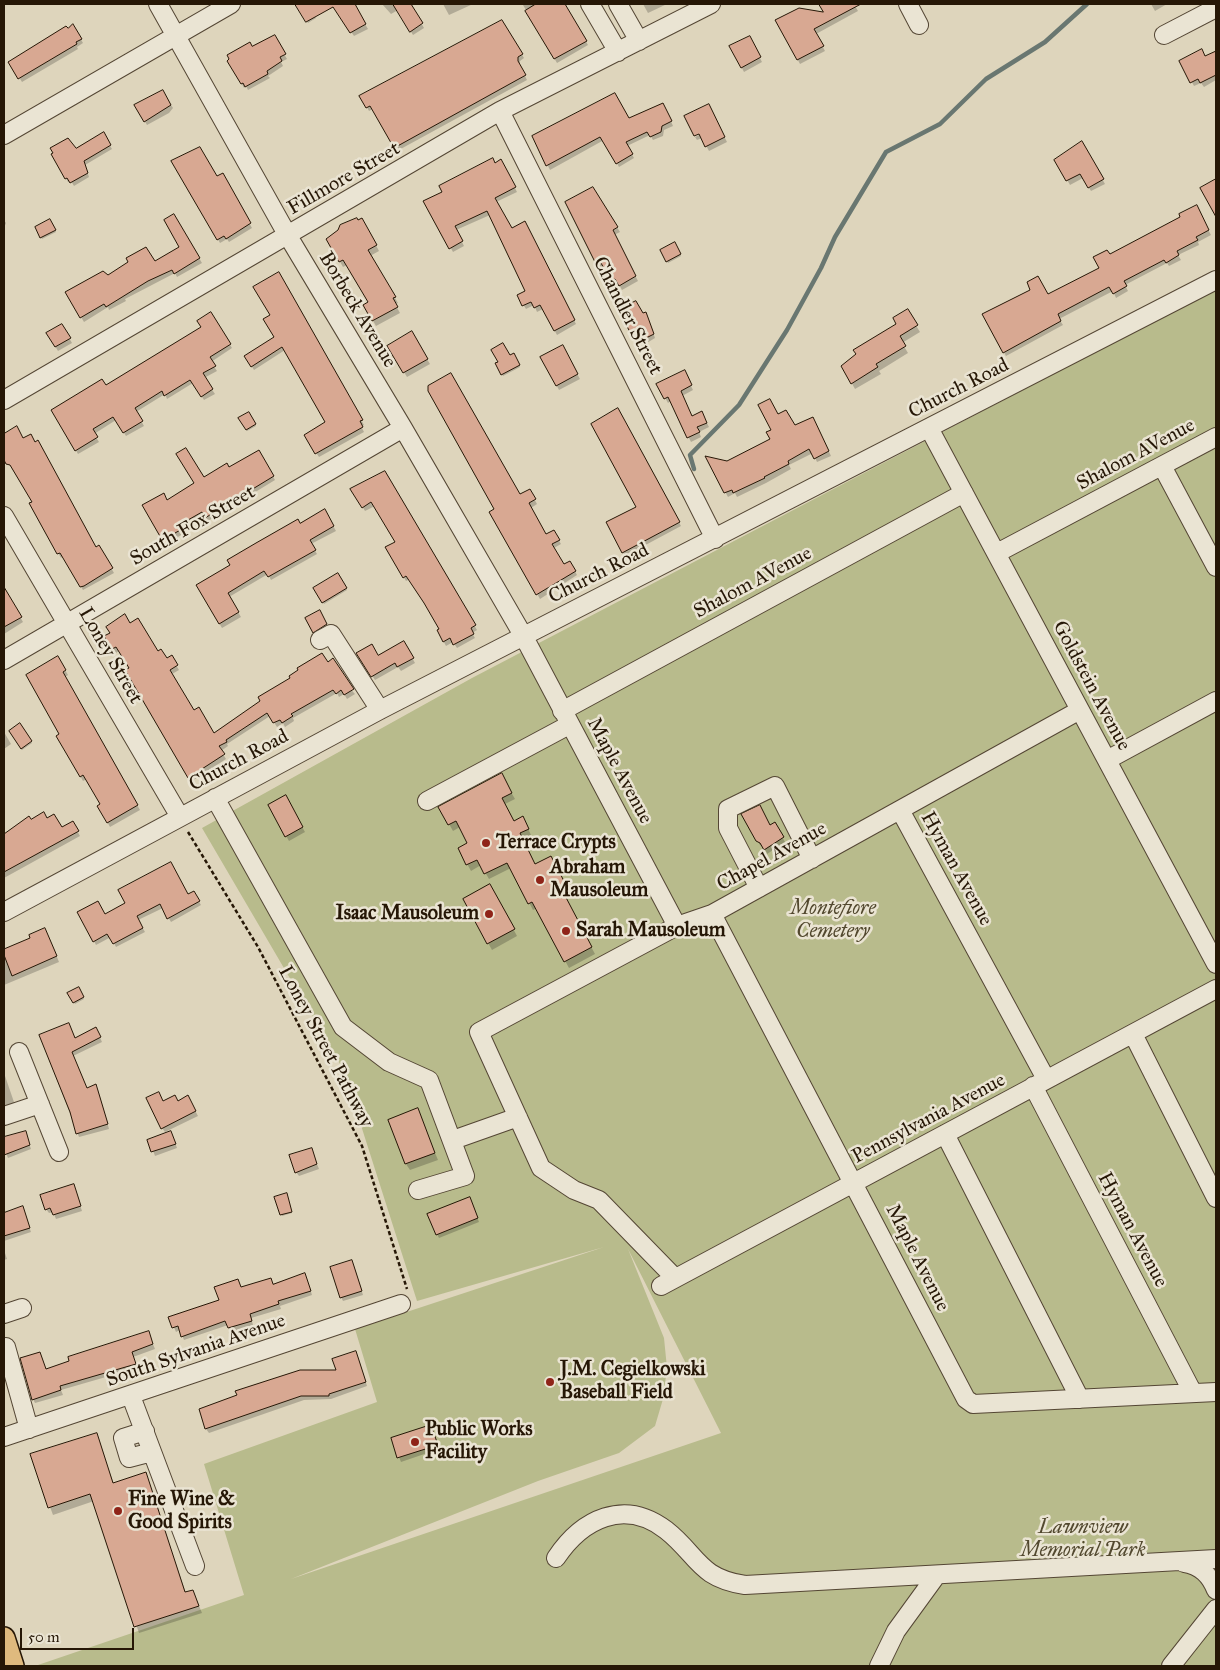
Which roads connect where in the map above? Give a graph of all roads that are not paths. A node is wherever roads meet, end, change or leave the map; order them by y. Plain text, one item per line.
1 (158, 4) edge
2 (231, 4) edge
3 (590, 4) edge
4 (618, 4) edge
5 (711, 4) edge
6 (908, 4) edge
7 (1216, 8) edge
8 (919, 25) dead end
9 (176, 35) junction
10 (1164, 36) dead end
11 (639, 41) junction
12 (618, 52) junction
13 (500, 111) junction
14 (4, 135) edge
15 (288, 236) junction
16 (1216, 280) edge
17 (4, 400) edge
18 (403, 428) junction
19 (929, 428) junction
20 (1216, 437) edge
21 (1162, 466) junction
22 (964, 493) junction
23 (4, 516) edge
24 (715, 539) junction
25 (997, 553) junction
26 (1216, 567) edge
27 (67, 624) junction
28 (524, 637) junction
29 (320, 640) dead end
30 (4, 660) edge
31 (1216, 701) edge
32 (380, 710) junction
33 (1080, 710) junction
34 (566, 718) junction
35 (1107, 760) junction
36 (215, 798) junction
37 (427, 800) dead end
38 (900, 810) junction
39 (180, 817) junction
40 (812, 859) junction
41 (759, 888) junction
42 (4, 912) edge
43 (712, 914) junction
44 (677, 926) junction
45 (1216, 964) edge
46 (1216, 989) edge
47 (1133, 1034) junction
48 (19, 1052) dead end
49 (1040, 1083) junction
50 (40, 1104) junction
51 (4, 1116) edge
52 (518, 1117) junction
53 (945, 1134) junction
54 (453, 1140) junction
55 (59, 1152) dead end
56 (855, 1182) junction
57 (418, 1190) dead end
58 (1216, 1198) edge
59 (401, 1304) road end
60 (22, 1308) dead end
61 (4, 1314) edge
62 (4, 1346) edge
63 (1216, 1392) edge
64 (1193, 1393) junction
65 (131, 1396) junction
66 (1080, 1399) junction
67 (29, 1429) junction
68 (144, 1431) junction
69 (4, 1437) edge
70 (152, 1452) junction
71 (556, 1558) dead end
72 (1216, 1560) edge
73 (1180, 1562) junction
74 (195, 1566) dead end
75 (936, 1576) junction
76 (1216, 1590) edge
77 (1216, 1608) edge
78 (879, 1666) edge
79 (1171, 1666) edge

1 - 9 street, Borbeck Avenue
2 - 9 street
3 - 12 street
4 - 11 street
5 - 11 street, Fillmore Street
6 - 8 street
7 - 10 street
9 - 14 street
9 - 15 street, Borbeck Avenue
11 - 12 street, Fillmore Street
12 - 13 street, Fillmore Street
13 - 15 street, Fillmore Street
13 - 24 street, Chandler Street
15 - 17 street, Fillmore Street
15 - 18 street, Borbeck Avenue
16 - 19 street, Church Road
18 - 27 street, South Fox Street
18 - 28 street, Borbeck Avenue
19 - 22 street, Goldstein Avenue
19 - 24 street, Church Road
20 - 21 street, Shalom AVenue
21 - 25 street, Shalom AVenue
21 - 26 street
22 - 25 street, Goldstein Avenue
22 - 34 street, Shalom AVenue
23 - 27 street, Loney Street
24 - 28 street, Church Road
25 - 33 street, Goldstein Avenue
27 - 30 street, South Fox Street
27 - 39 street, Loney Street
28 - 32 street, Church Road
28 - 34 street, Maple Avenue
29 - 32 street
31 - 35 street
32 - 36 street, Church Road
33 - 35 street, Goldstein Avenue
33 - 38 street, Chapel Avenue
34 - 37 street, Shalom AVenue
34 - 44 street, Maple Avenue
35 - 45 street, Goldstein Avenue
36 - 39 street, Church Road
36 - 54 street
38 - 40 street, Chapel Avenue
38 - 49 street, Hyman Avenue
39 - 42 street, Church Road
40 - 41 street, Chapel Avenue
40 - 41 street
41 - 43 street, Chapel Avenue
43 - 44 street, Chapel Avenue
43 - 56 street, Maple Avenue
44 - 52 street, Chapel Avenue
46 - 47 street, Pennsylvania Avenue
47 - 49 street, Pennsylvania Avenue
47 - 58 street
48 - 50 street
49 - 53 street, Pennsylvania Avenue
49 - 64 street, Hyman Avenue
50 - 51 street
50 - 55 street
52 - 54 street
52 - 56 street, Pennsylvania Avenue
53 - 56 street, Pennsylvania Avenue
53 - 66 street
54 - 57 street
56 - 66 street, Maple Avenue
59 - 65 street, South Sylvania Avenue
60 - 61 street
62 - 67 street
63 - 64 street, Maple Avenue
64 - 66 street, Maple Avenue
65 - 67 street, South Sylvania Avenue
65 - 68 street
67 - 69 street, South Sylvania Avenue
68 - 70 street
68 - 70 street
70 - 74 street
71 - 75 street
72 - 73 street
73 - 75 street
73 - 76 street
75 - 78 street
77 - 79 street

